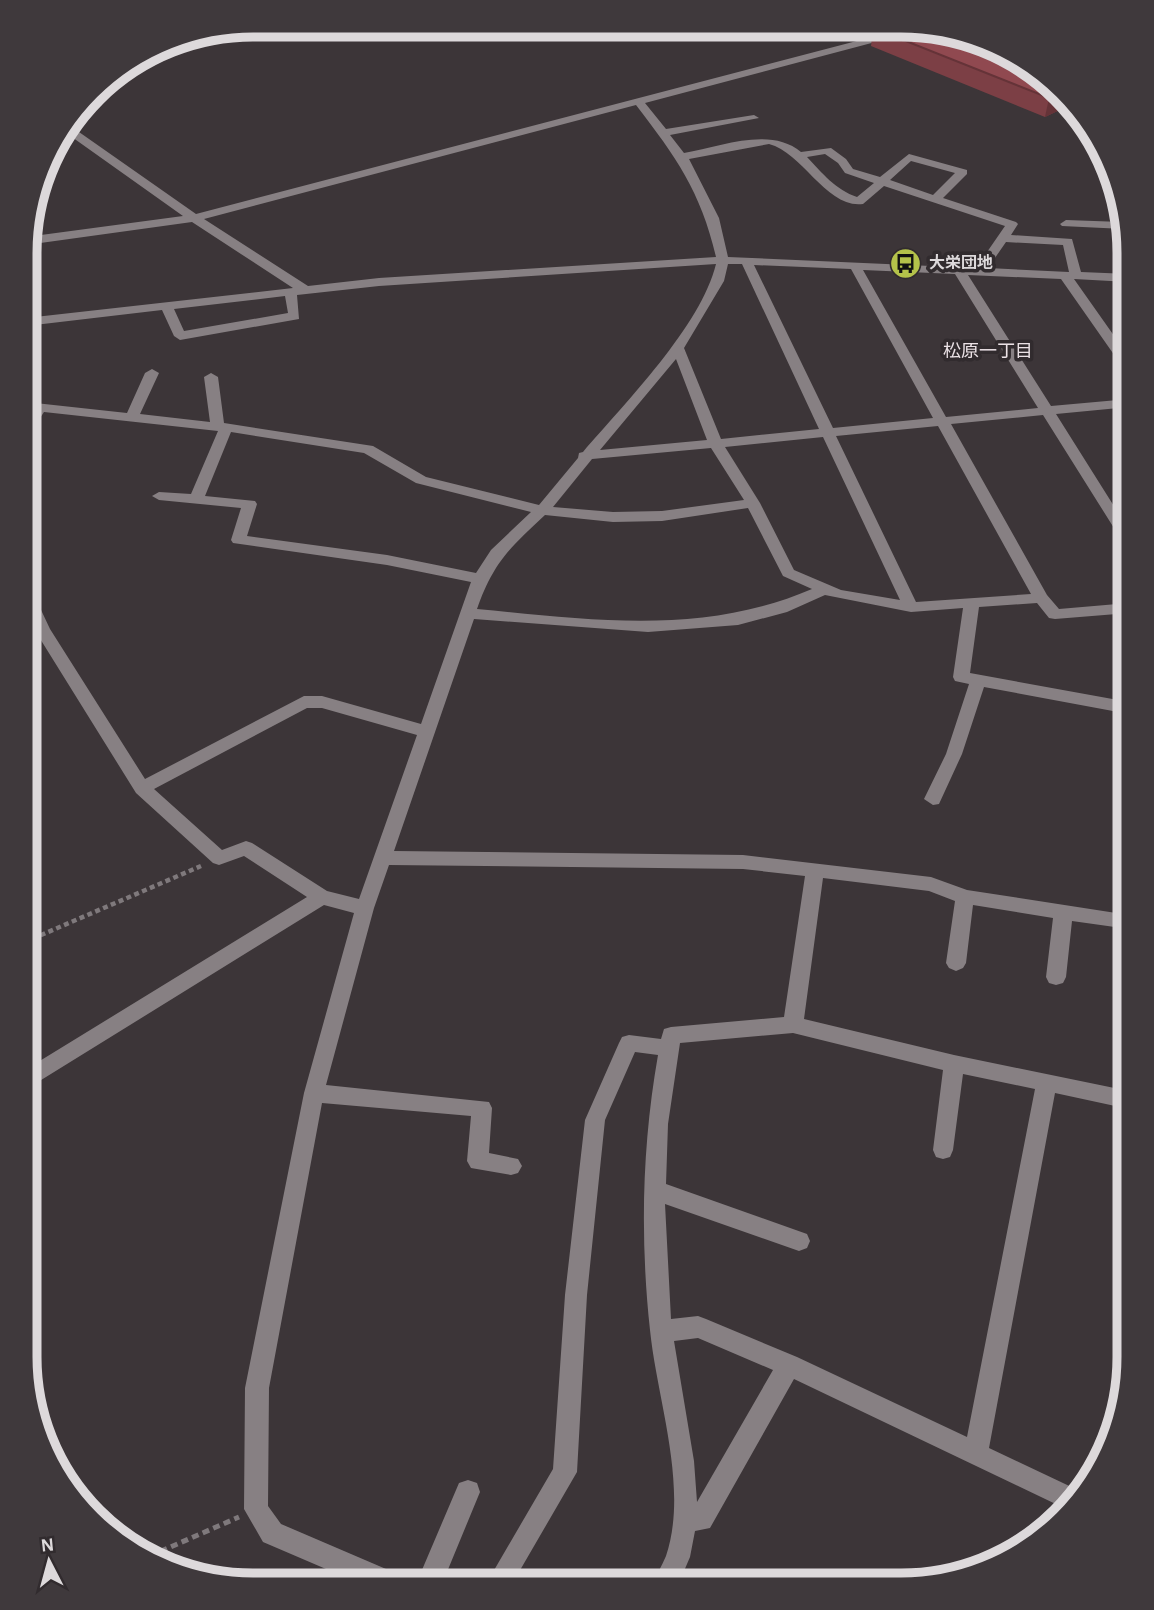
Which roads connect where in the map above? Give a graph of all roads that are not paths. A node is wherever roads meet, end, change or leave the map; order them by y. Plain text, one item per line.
1 (885, 37) edge
2 (638, 101) junction
3 (754, 118) dead end
4 (73, 133) edge
5 (663, 133) junction
6 (797, 156) junction
7 (681, 157) junction
8 (884, 181) junction
9 (937, 198) junction
10 (194, 218) junction
11 (1066, 224) dead end
12 (1115, 226) edge
13 (1005, 238) junction
14 (38, 239) edge
15 (723, 260) junction
16 (746, 260) junction
17 (855, 264) junction
18 (958, 269) junction
19 (980, 271) junction
20 (1070, 275) junction
21 (1117, 277) edge
22 (305, 290) junction
23 (290, 291) junction
24 (167, 307) junction
25 (37, 321) edge
26 (1117, 347) edge
27 (678, 348) junction
28 (152, 373) dead end
29 (211, 377) dead end
30 (1117, 404) edge
31 (37, 406) edge
32 (1048, 411) junction
33 (132, 416) junction
34 (942, 422) junction
35 (221, 426) junction
36 (828, 434) junction
37 (716, 444) junction
38 (584, 456) junction
39 (159, 496) dead end
40 (197, 498) junction
41 (753, 503) junction
42 (542, 510) junction
43 (1117, 522) edge
44 (480, 579) junction
45 (821, 590) junction
46 (1041, 598) junction
47 (972, 602) junction
48 (911, 607) junction
49 (1117, 609) edge
50 (467, 613) junction
51 (37, 618) edge
52 (978, 680) junction
53 (1117, 706) edge
54 (425, 731) junction
55 (142, 788) junction
56 (933, 799) dead end
57 (382, 858) junction
58 (815, 870) junction
59 (322, 897) junction
60 (965, 897) junction
61 (365, 908) junction
62 (1063, 914) junction
63 (1117, 921) edge
64 (956, 963) dead end
65 (1056, 977) dead end
66 (793, 1024) junction
67 (669, 1048) junction
68 (954, 1064) junction
69 (37, 1074) edge
70 (1047, 1081) junction
71 (314, 1093) junction
72 (1117, 1097) edge
73 (943, 1150) dead end
74 (511, 1166) dead end
75 (656, 1194) junction
76 (799, 1241) dead end
77 (661, 1331) junction
78 (789, 1365) junction
79 (976, 1454) junction
80 (468, 1492) dead end
81 (1066, 1497) edge
82 (684, 1519) junction
83 (365, 1573) edge
84 (434, 1573) edge
85 (505, 1573) edge
86 (673, 1573) edge

1 - 2 street
2 - 5 street
2 - 10 street
3 - 5 street
4 - 10 street
5 - 7 street
6 - 7 street
6 - 8 street
6 - 8 street
7 - 15 street
8 - 9 street
8 - 9 street
9 - 13 street
10 - 14 street
10 - 22 street
11 - 12 street
13 - 19 street
13 - 20 street
15 - 16 street
15 - 22 street
15 - 27 street
16 - 17 street
16 - 36 street
17 - 18 street
17 - 34 street
18 - 19 street
18 - 32 street
19 - 20 street
20 - 21 street
20 - 26 street
22 - 23 street
23 - 24 street
23 - 24 street
24 - 25 street
27 - 37 street
27 - 38 street
28 - 33 street
29 - 35 street
30 - 32 street
31 - 33 street
32 - 34 street
32 - 43 street
33 - 35 street
34 - 36 street
34 - 46 street
35 - 40 street
35 - 42 street
36 - 37 street
36 - 48 street
37 - 38 street
37 - 41 street
38 - 42 street
39 - 40 street
40 - 44 street
41 - 42 street
41 - 45 street
42 - 44 street
44 - 50 street
45 - 48 street
45 - 50 street
46 - 47 street
46 - 49 street
47 - 48 street
47 - 52 street
50 - 54 street
51 - 55 street
52 - 53 street
52 - 56 street
54 - 55 street
54 - 57 street
55 - 59 street
57 - 58 street
57 - 61 street
58 - 60 street
58 - 66 street
59 - 61 street
59 - 69 street
60 - 62 street
60 - 64 street
61 - 71 street
62 - 63 street
62 - 65 street
66 - 67 street
66 - 68 street
67 - 75 street
67 - 85 street
68 - 70 street
68 - 73 street
70 - 72 street
70 - 79 street
71 - 74 street
71 - 83 street
75 - 76 street
75 - 77 street
77 - 78 street
77 - 82 street
78 - 79 street
78 - 82 street
79 - 81 street
80 - 84 street
82 - 86 street

